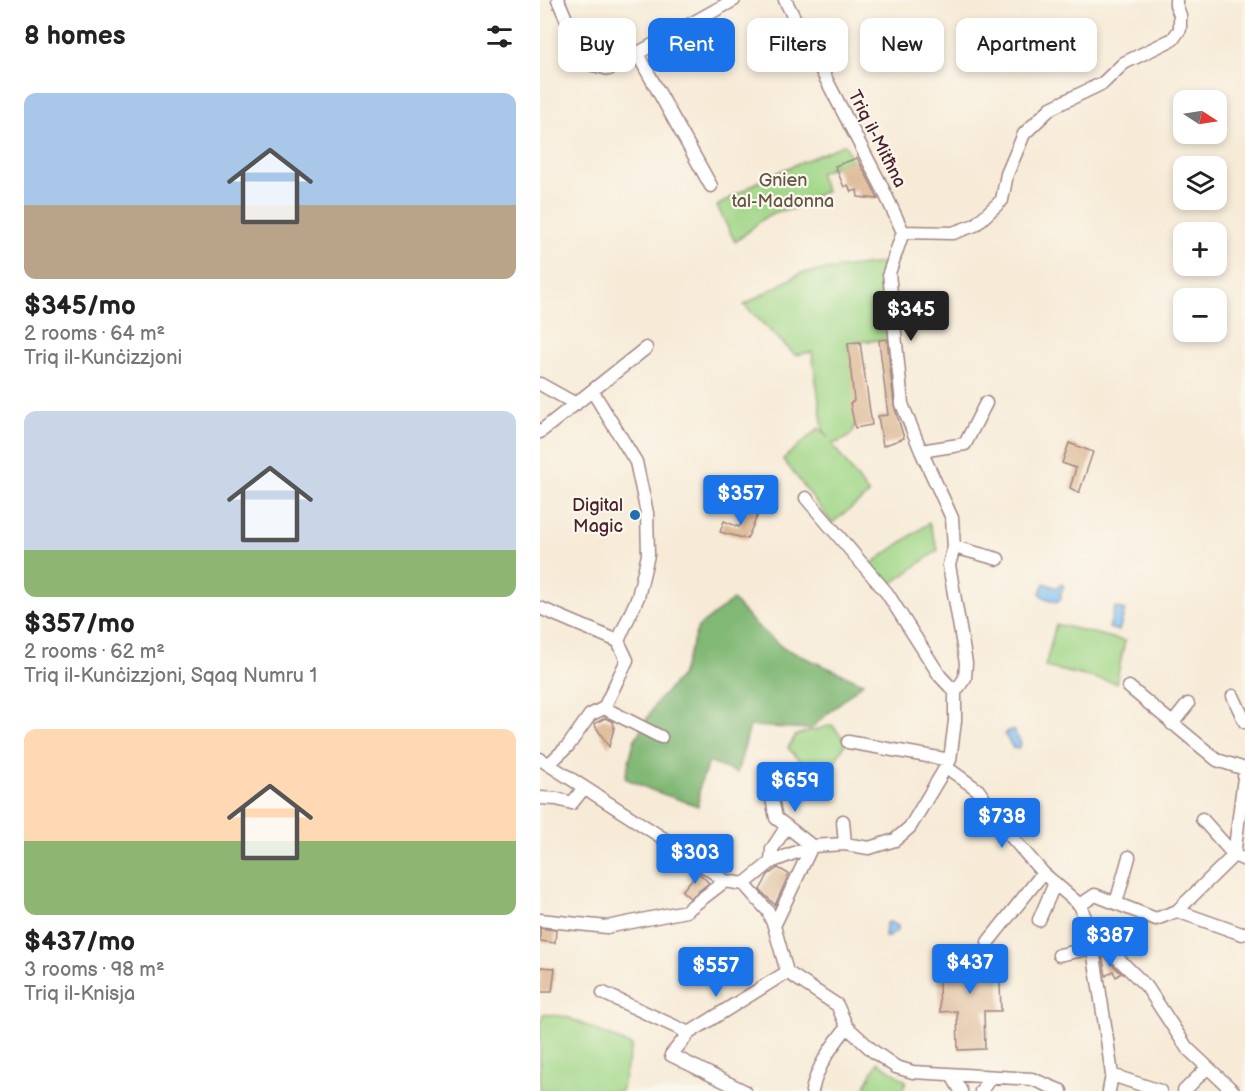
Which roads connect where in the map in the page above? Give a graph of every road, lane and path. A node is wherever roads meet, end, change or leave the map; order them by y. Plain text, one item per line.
1 (558, 0) edge
2 (734, 0) edge
3 (784, 0) edge
4 (1176, 0) edge
5 (637, 53) junction
6 (711, 186) dead end
7 (903, 232) junction
8 (646, 348) dead end
9 (540, 384) edge
10 (593, 392) junction
11 (986, 403) dead end
12 (576, 404) junction
13 (540, 432) edge
14 (921, 451) junction
15 (806, 498) dead end
16 (954, 547) junction
17 (998, 560) dead end
18 (540, 608) edge
19 (618, 641) junction
20 (1129, 687) dead end
21 (956, 692) junction
22 (1233, 696) dead end
23 (1188, 704) dead end
24 (604, 708) junction
25 (1245, 723) edge
26 (1172, 724) junction
27 (661, 737) dead end
28 (848, 742) dead end
29 (544, 763) edge
30 (948, 763) junction
31 (1245, 769) edge
32 (769, 785) dead end
33 (584, 788) junction
34 (540, 798) edge
35 (1202, 819) dead end
36 (843, 821) dead end
37 (787, 826) junction
38 (845, 844) junction
39 (812, 846) junction
40 (1129, 857) dead end
41 (1239, 857) edge
42 (771, 862) junction
43 (1043, 873) junction
44 (725, 881) junction
45 (1055, 883) junction
46 (744, 884) junction
47 (1116, 903) junction
48 (1080, 905) junction
49 (1177, 911) junction
50 (540, 920) edge
51 (1039, 920) dead end
52 (774, 926) junction
53 (1090, 931) junction
54 (1244, 936) edge
55 (988, 942) dead end
56 (1092, 948) junction
57 (1059, 955) dead end
58 (787, 972) junction
59 (603, 993) dead end
60 (847, 1027) junction
61 (689, 1033) junction
62 (1207, 1068) junction
63 (1112, 1075) junction
64 (952, 1076) junction
65 (991, 1077) junction
66 (744, 1091) edge
67 (812, 1091) edge
68 (961, 1091) edge
69 (981, 1091) edge
70 (1061, 1091) edge
71 (1109, 1091) edge
72 (1160, 1091) edge
73 (1184, 1091) edge
74 (1233, 1091) edge

1 - 5 street
2 - 5 street
3 - 7 street, Triq il-Mitħna
4 - 7 street
5 - 6 street
7 - 14 street
8 - 10 street
9 - 12 street
10 - 12 street
10 - 19 street
11 - 14 street
12 - 13 street
14 - 16 street
15 - 21 street
16 - 17 street
16 - 21 street
18 - 19 street
19 - 24 street
20 - 26 street
21 - 30 street
22 - 25 street
23 - 26 street
24 - 27 street
24 - 29 street
26 - 31 street
28 - 30 street
29 - 33 street
30 - 38 street
30 - 43 street
31 - 41 street
32 - 37 street
33 - 34 street
33 - 44 street
35 - 41 street
36 - 38 street
37 - 39 street
37 - 42 street
38 - 39 street
39 - 42 street
39 - 52 street
40 - 47 street
41 - 49 street
42 - 46 street
43 - 45 street
43 - 55 street
44 - 46 street
44 - 50 street
45 - 48 street
45 - 51 street
46 - 52 street
47 - 48 street
47 - 49 street
48 - 53 street
49 - 54 street
52 - 58 street
53 - 56 street
53 - 62 street
56 - 57 street
56 - 63 street
58 - 60 street
58 - 61 street
59 - 61 street
60 - 64 street
60 - 67 street
61 - 66 street
62 - 73 street
62 - 74 street
63 - 71 street
63 - 72 street
64 - 65 street
64 - 68 street
65 - 69 street
65 - 70 street

